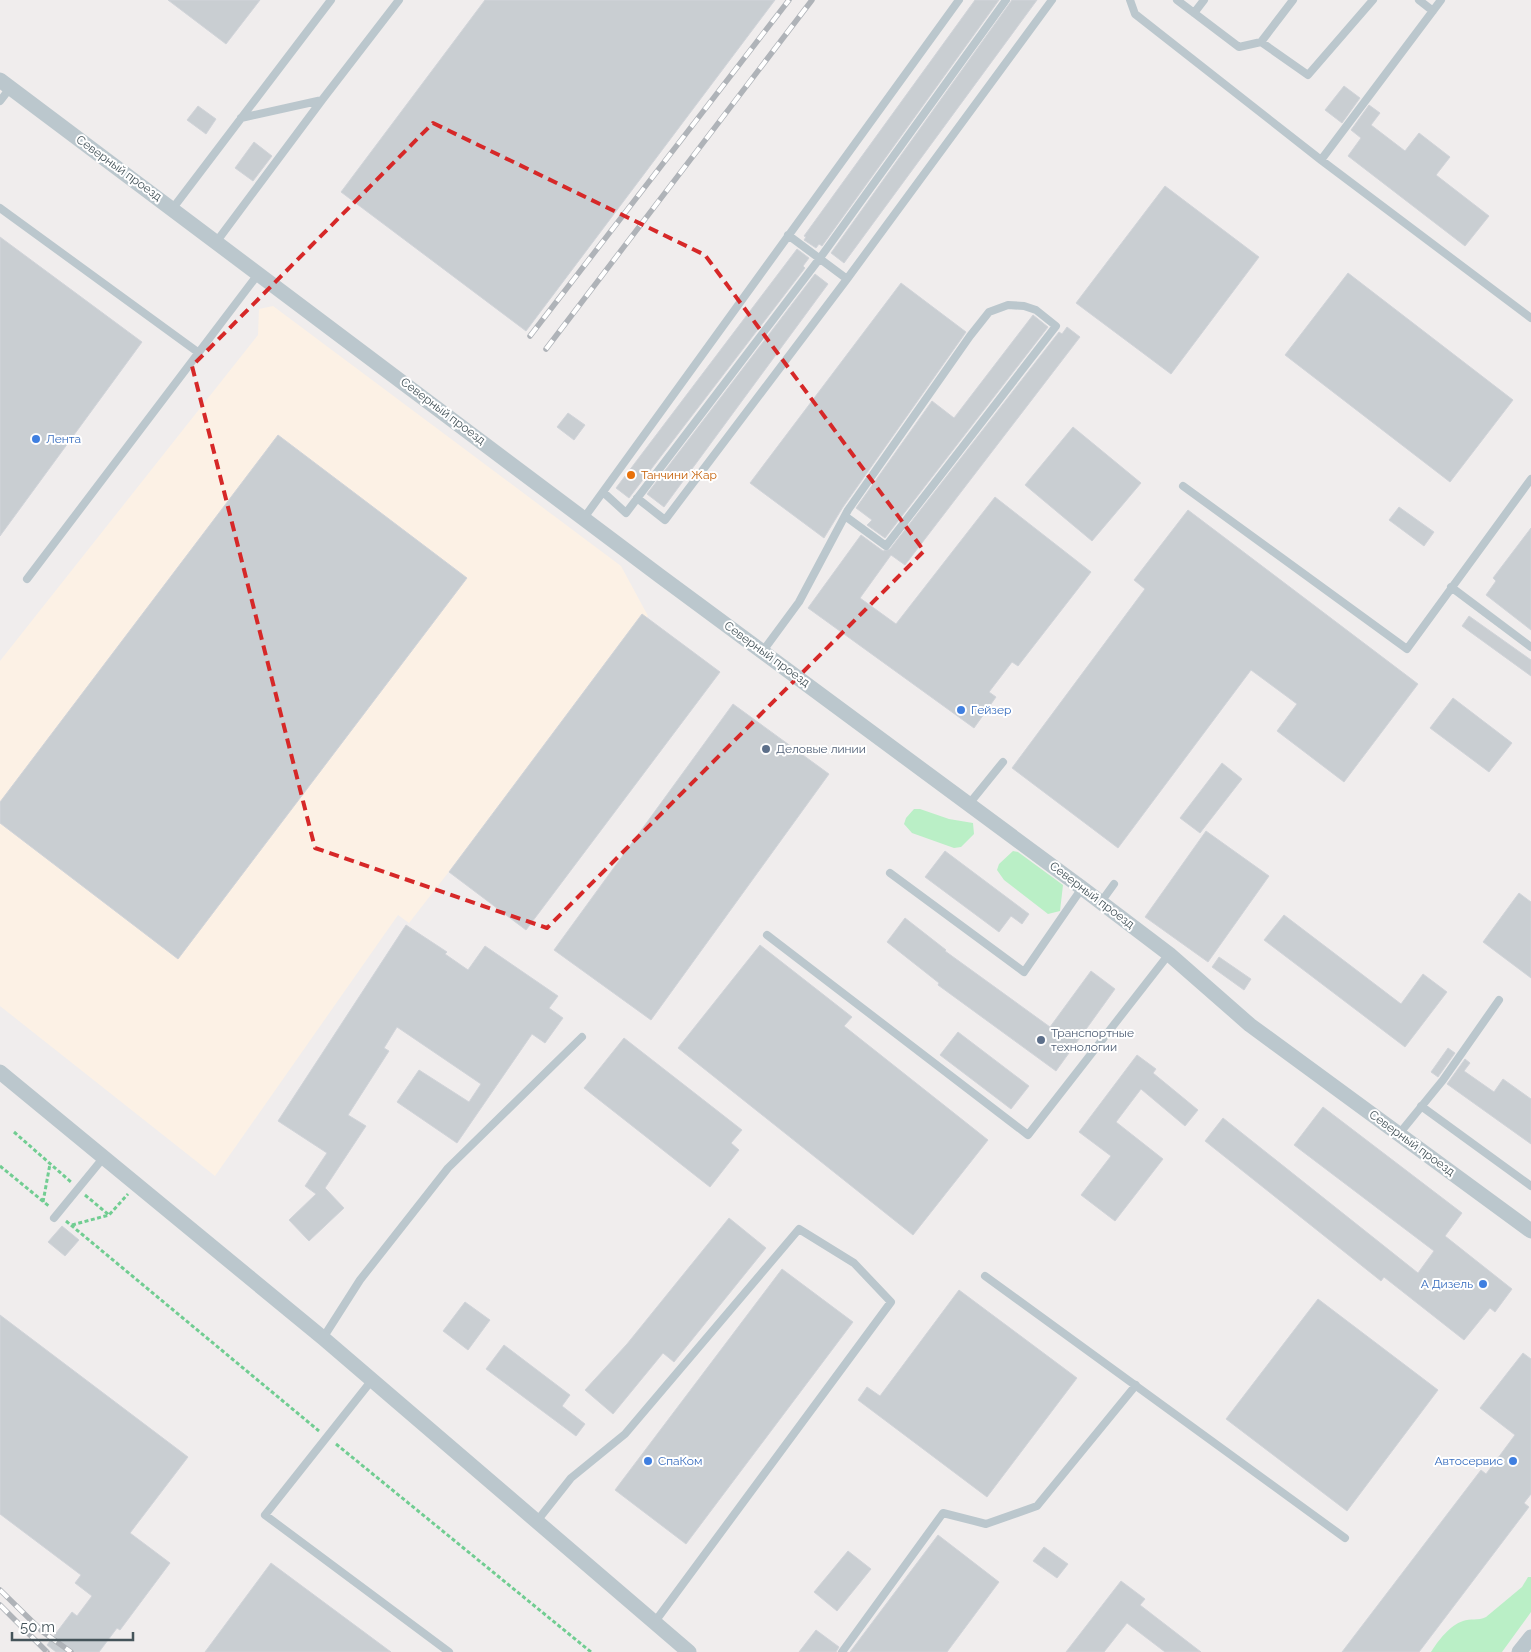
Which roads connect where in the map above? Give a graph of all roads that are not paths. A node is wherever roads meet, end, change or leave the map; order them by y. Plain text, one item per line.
1 (331, 0) edge
2 (399, 0) edge
3 (959, 0) edge
4 (1006, 0) edge
5 (1052, 0) edge
6 (1130, 0) edge
7 (1177, 0) edge
8 (1204, 0) edge
9 (1293, 0) edge
10 (1373, 0) edge
11 (1418, 0) edge
12 (1441, 0) edge
13 (1433, 11) junction
14 (1194, 13) junction
15 (1261, 42) junction
16 (5, 84) edge
17 (322, 100) junction
18 (0, 101) edge
19 (241, 118) junction
20 (1322, 160) junction
21 (0, 208) edge
22 (173, 208) junction
23 (788, 235) junction
24 (217, 241) junction
25 (820, 258) junction
26 (259, 274) junction
27 (847, 279) junction
28 (1531, 318) edge
29 (199, 354) junction
30 (1531, 478) edge
31 (1183, 486) dead end
32 (603, 492) junction
33 (637, 498) junction
34 (845, 516) junction
35 (584, 518) junction
36 (27, 579) dead end
37 (1451, 587) junction
38 (1531, 647) edge
39 (763, 651) junction
40 (1003, 762) dead end
41 (969, 804) junction
42 (890, 873) dead end
43 (1114, 884) dead end
44 (1082, 888) junction
45 (1101, 902) junction
46 (767, 935) dead end
47 (1169, 954) junction
48 (1499, 1000) dead end
49 (582, 1037) dead end
50 (0, 1072) edge
51 (1422, 1106) junction
52 (1399, 1134) junction
53 (104, 1157) junction
54 (1531, 1186) edge
55 (56, 1216) road end
56 (1531, 1231) edge
57 (985, 1276) dead end
58 (323, 1338) junction
59 (372, 1380) junction
60 (1136, 1385) junction
61 (537, 1521) junction
62 (1345, 1538) dead end
63 (654, 1623) junction
64 (1531, 1636) edge
65 (449, 1652) edge
66 (689, 1652) edge
67 (842, 1652) edge
68 (1519, 1652) edge

1 - 19 lane
2 - 17 lane
3 - 23 lane
4 - 25 lane
5 - 27 lane
6 - 20 lane
7 - 14 lane
8 - 14 lane
9 - 15 lane
10 - 15 lane
11 - 13 lane
12 - 13 lane
13 - 20 lane
14 - 15 lane
16 - 18 lane
16 - 22 street, Северный проезд
17 - 19 lane
17 - 24 lane
19 - 22 lane
20 - 28 lane
21 - 29 lane
22 - 24 street, Северный проезд
23 - 25 lane
23 - 32 lane
24 - 26 street, Северный проезд
25 - 27 lane
25 - 33 lane
26 - 29 lane
26 - 35 street, Северный проезд
27 - 33 lane
29 - 36 lane
30 - 37 lane
31 - 37 lane
32 - 33 lane
32 - 35 lane
34 - 34 lane
34 - 39 lane
35 - 39 street, Северный проезд
37 - 38 lane
39 - 41 street, Северный проезд
40 - 41 lane
41 - 44 street, Северный проезд
42 - 44 lane
43 - 45 lane
44 - 45 street, Северный проезд
45 - 47 street, Северный проезд
46 - 47 lane
47 - 52 street, Северный проезд
48 - 51 lane
49 - 58 lane
50 - 53 street
51 - 52 lane
51 - 54 lane
52 - 56 street, Северный проезд
53 - 55 lane
53 - 58 street
57 - 60 lane
58 - 59 street
59 - 61 street
59 - 65 lane
60 - 62 lane
60 - 67 lane
61 - 63 street
61 - 63 lane
63 - 66 street
64 - 68 street

